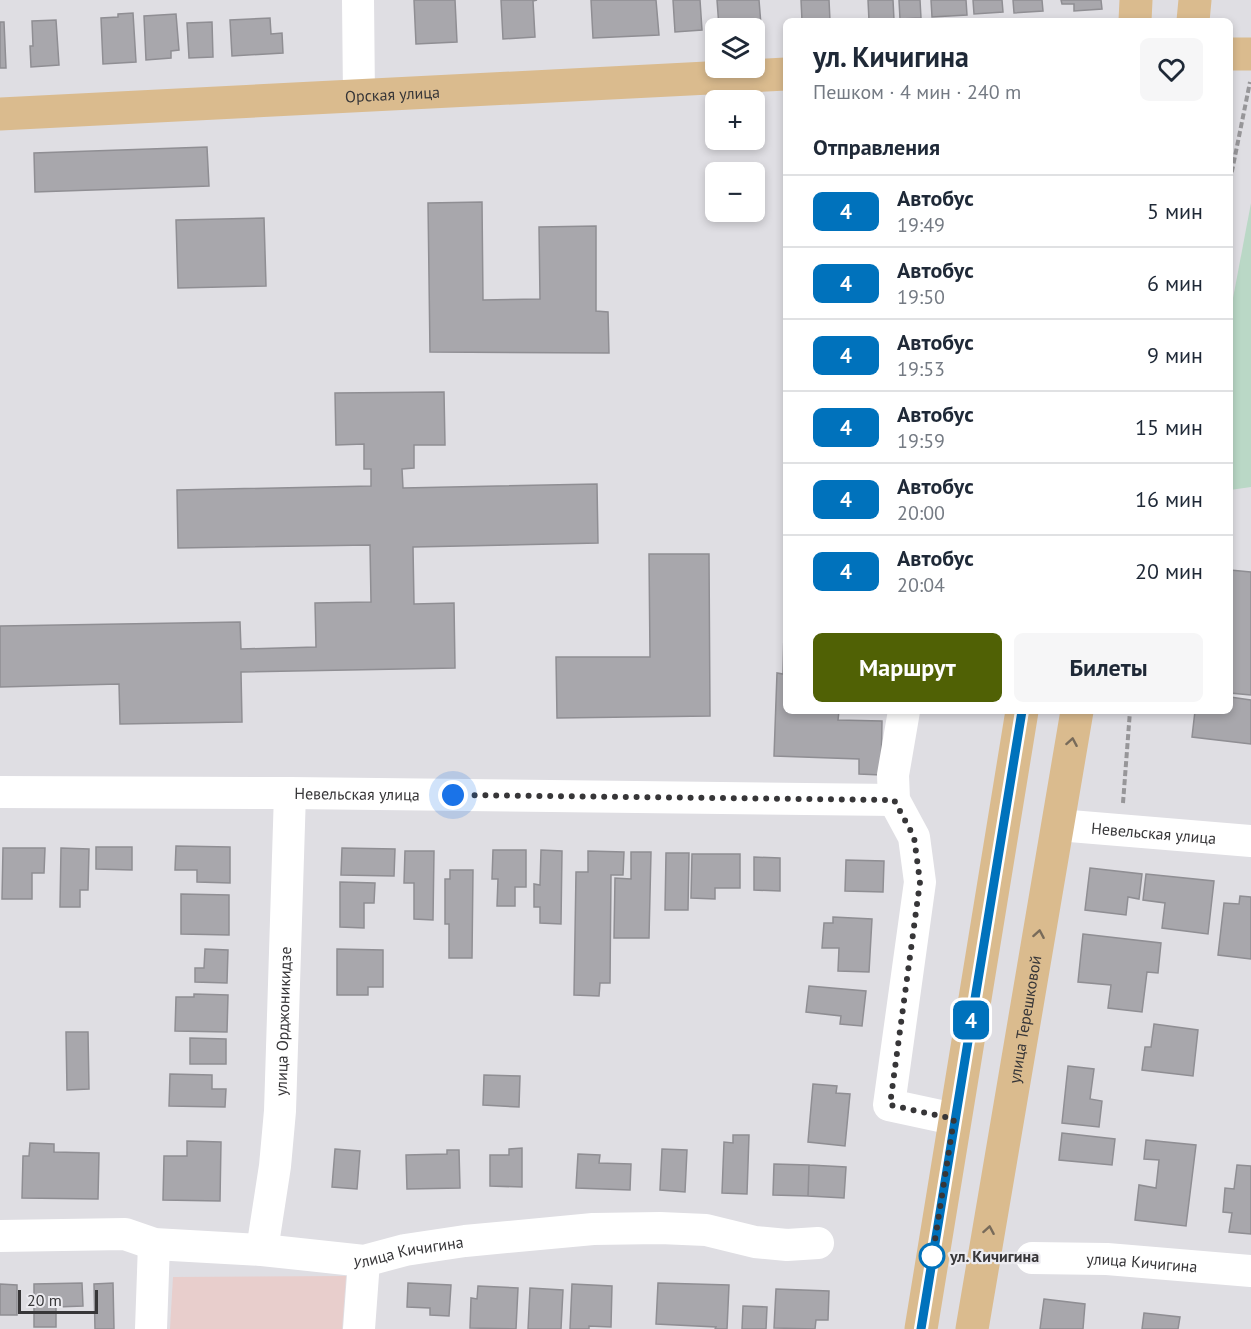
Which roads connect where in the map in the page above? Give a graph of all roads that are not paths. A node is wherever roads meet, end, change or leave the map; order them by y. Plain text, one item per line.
1 (358, 0) edge
2 (1136, 0) edge
3 (1195, 0) edge
4 (1135, 18) edge
5 (1193, 18) edge
6 (1233, 54) edge
7 (1251, 54) edge
8 (783, 74) edge
9 (359, 96) junction
10 (0, 114) edge
11 (903, 714) edge
12 (1022, 714) edge
13 (1076, 714) edge
14 (0, 792) edge
15 (290, 793) junction
16 (894, 800) junction
17 (1058, 825) junction
18 (1251, 841) edge
19 (954, 1119) junction
20 (0, 1236) edge
21 (818, 1243) dead end
22 (154, 1244) junction
23 (262, 1250) junction
24 (1032, 1258) dead end
25 (364, 1261) junction
26 (1251, 1271) edge
27 (152, 1329) edge
28 (359, 1329) edge
29 (921, 1329) edge
30 (972, 1329) edge

1 - 9 street
2 - 4 main road
3 - 5 main road
6 - 7 main road
8 - 9 main road, Орская улица
9 - 10 main road, Орская улица
11 - 16 street
12 - 19 main road
17 -> 13 main road, улица Терешковой
14 - 15 street, Невельская улица
15 - 16 street, Невельская улица
15 - 23 street, улица Орджоникидзе
16 - 19 street
17 - 18 street, Невельская улица
30 -> 17 main road, улица Терешковой
19 - 29 main road
20 - 22 street, улица Кичигина
21 - 25 street, улица Кичигина
22 - 23 street, улица Кичигина
22 - 27 street
23 - 25 street, улица Кичигина
24 - 26 street, улица Кичигина
25 - 28 street

